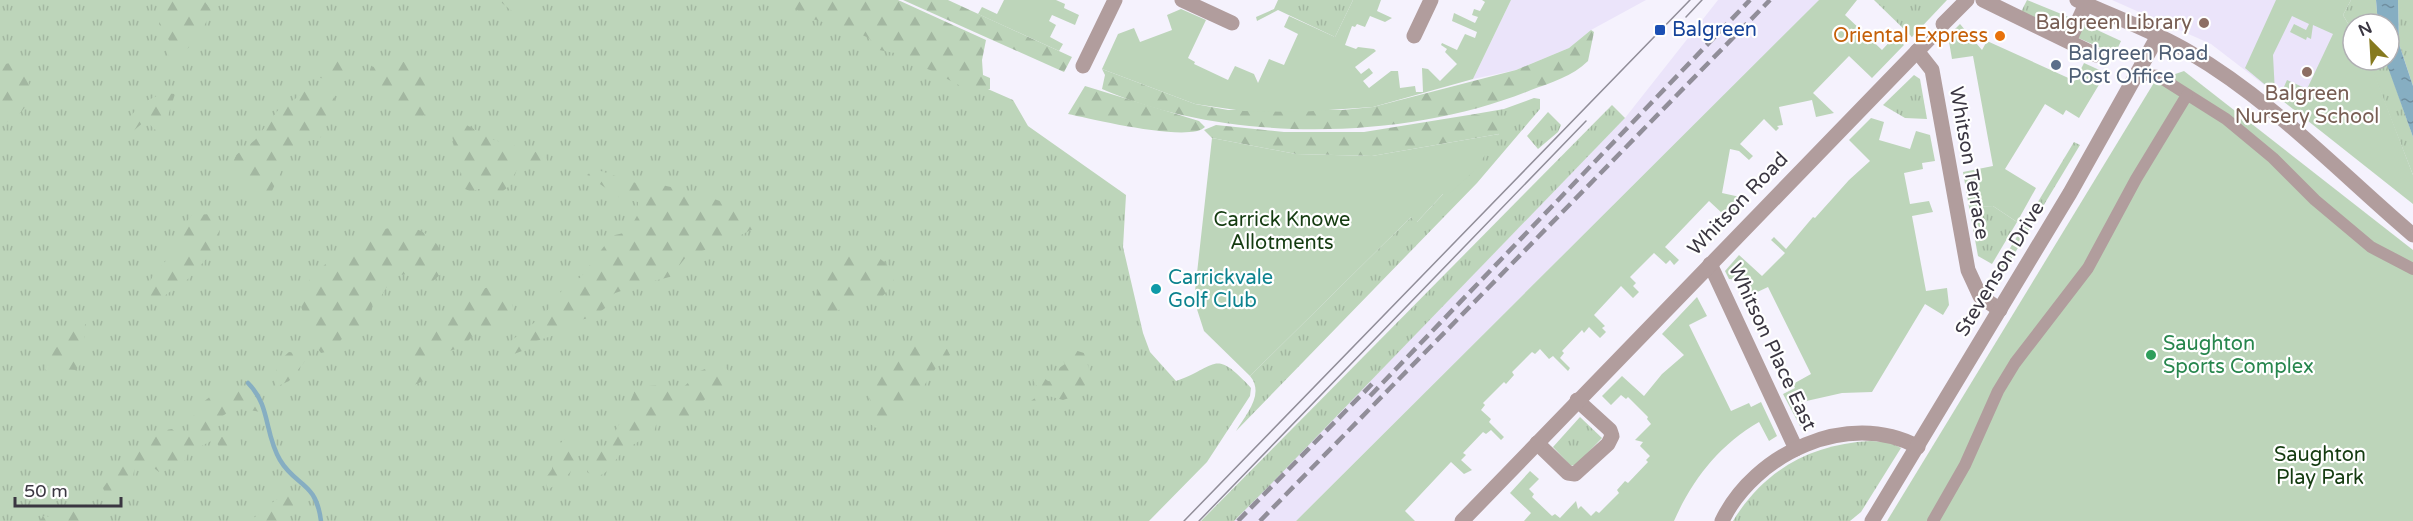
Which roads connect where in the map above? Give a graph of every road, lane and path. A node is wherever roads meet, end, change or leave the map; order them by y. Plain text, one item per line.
1 (1115, 0) edge
2 (1182, 0) edge
3 (1431, 0) edge
4 (1967, 0) edge
5 (1983, 0) edge
6 (2081, 2) edge
7 (1232, 23) dead end
8 (1943, 24) dead end
9 (1414, 36) dead end
10 (2158, 36) junction
11 (1930, 38) dead end
12 (2068, 41) junction
13 (1917, 51) junction
14 (2096, 55) dead end
15 (1083, 66) dead end
16 (2138, 74) junction
17 (2187, 95) junction
18 (2413, 235) edge
19 (1710, 264) junction
20 (2413, 270) edge
21 (2000, 310) junction
22 (1577, 400) junction
23 (1537, 443) junction
24 (1917, 447) junction
25 (1796, 448) junction
26 (1462, 521) edge
27 (1722, 521) edge
28 (1872, 521) edge
29 (1933, 521) edge

1 - 15 street
2 - 7 street
3 - 9 street
4 - 8 street
5 - 12 street
6 - 10 street
6 - 12 street
10 - 16 street, Stevenson Drive
10 - 18 street
11 - 13 street, Whitson Road
12 - 14 street
13 - 19 street, Whitson Road
13 - 21 street, Whitson Terrace
16 - 17 street
16 - 21 street, Stevenson Drive
17 - 20 street
17 - 29 street
19 - 22 street, Whitson Road
19 - 25 street, Whitson Place East
21 - 24 street, Stevenson Drive
22 - 23 street, Whitson Road
22 - 23 street
23 - 26 street, Whitson Road
24 - 25 street
24 - 28 street, Stevenson Drive
25 - 27 street

